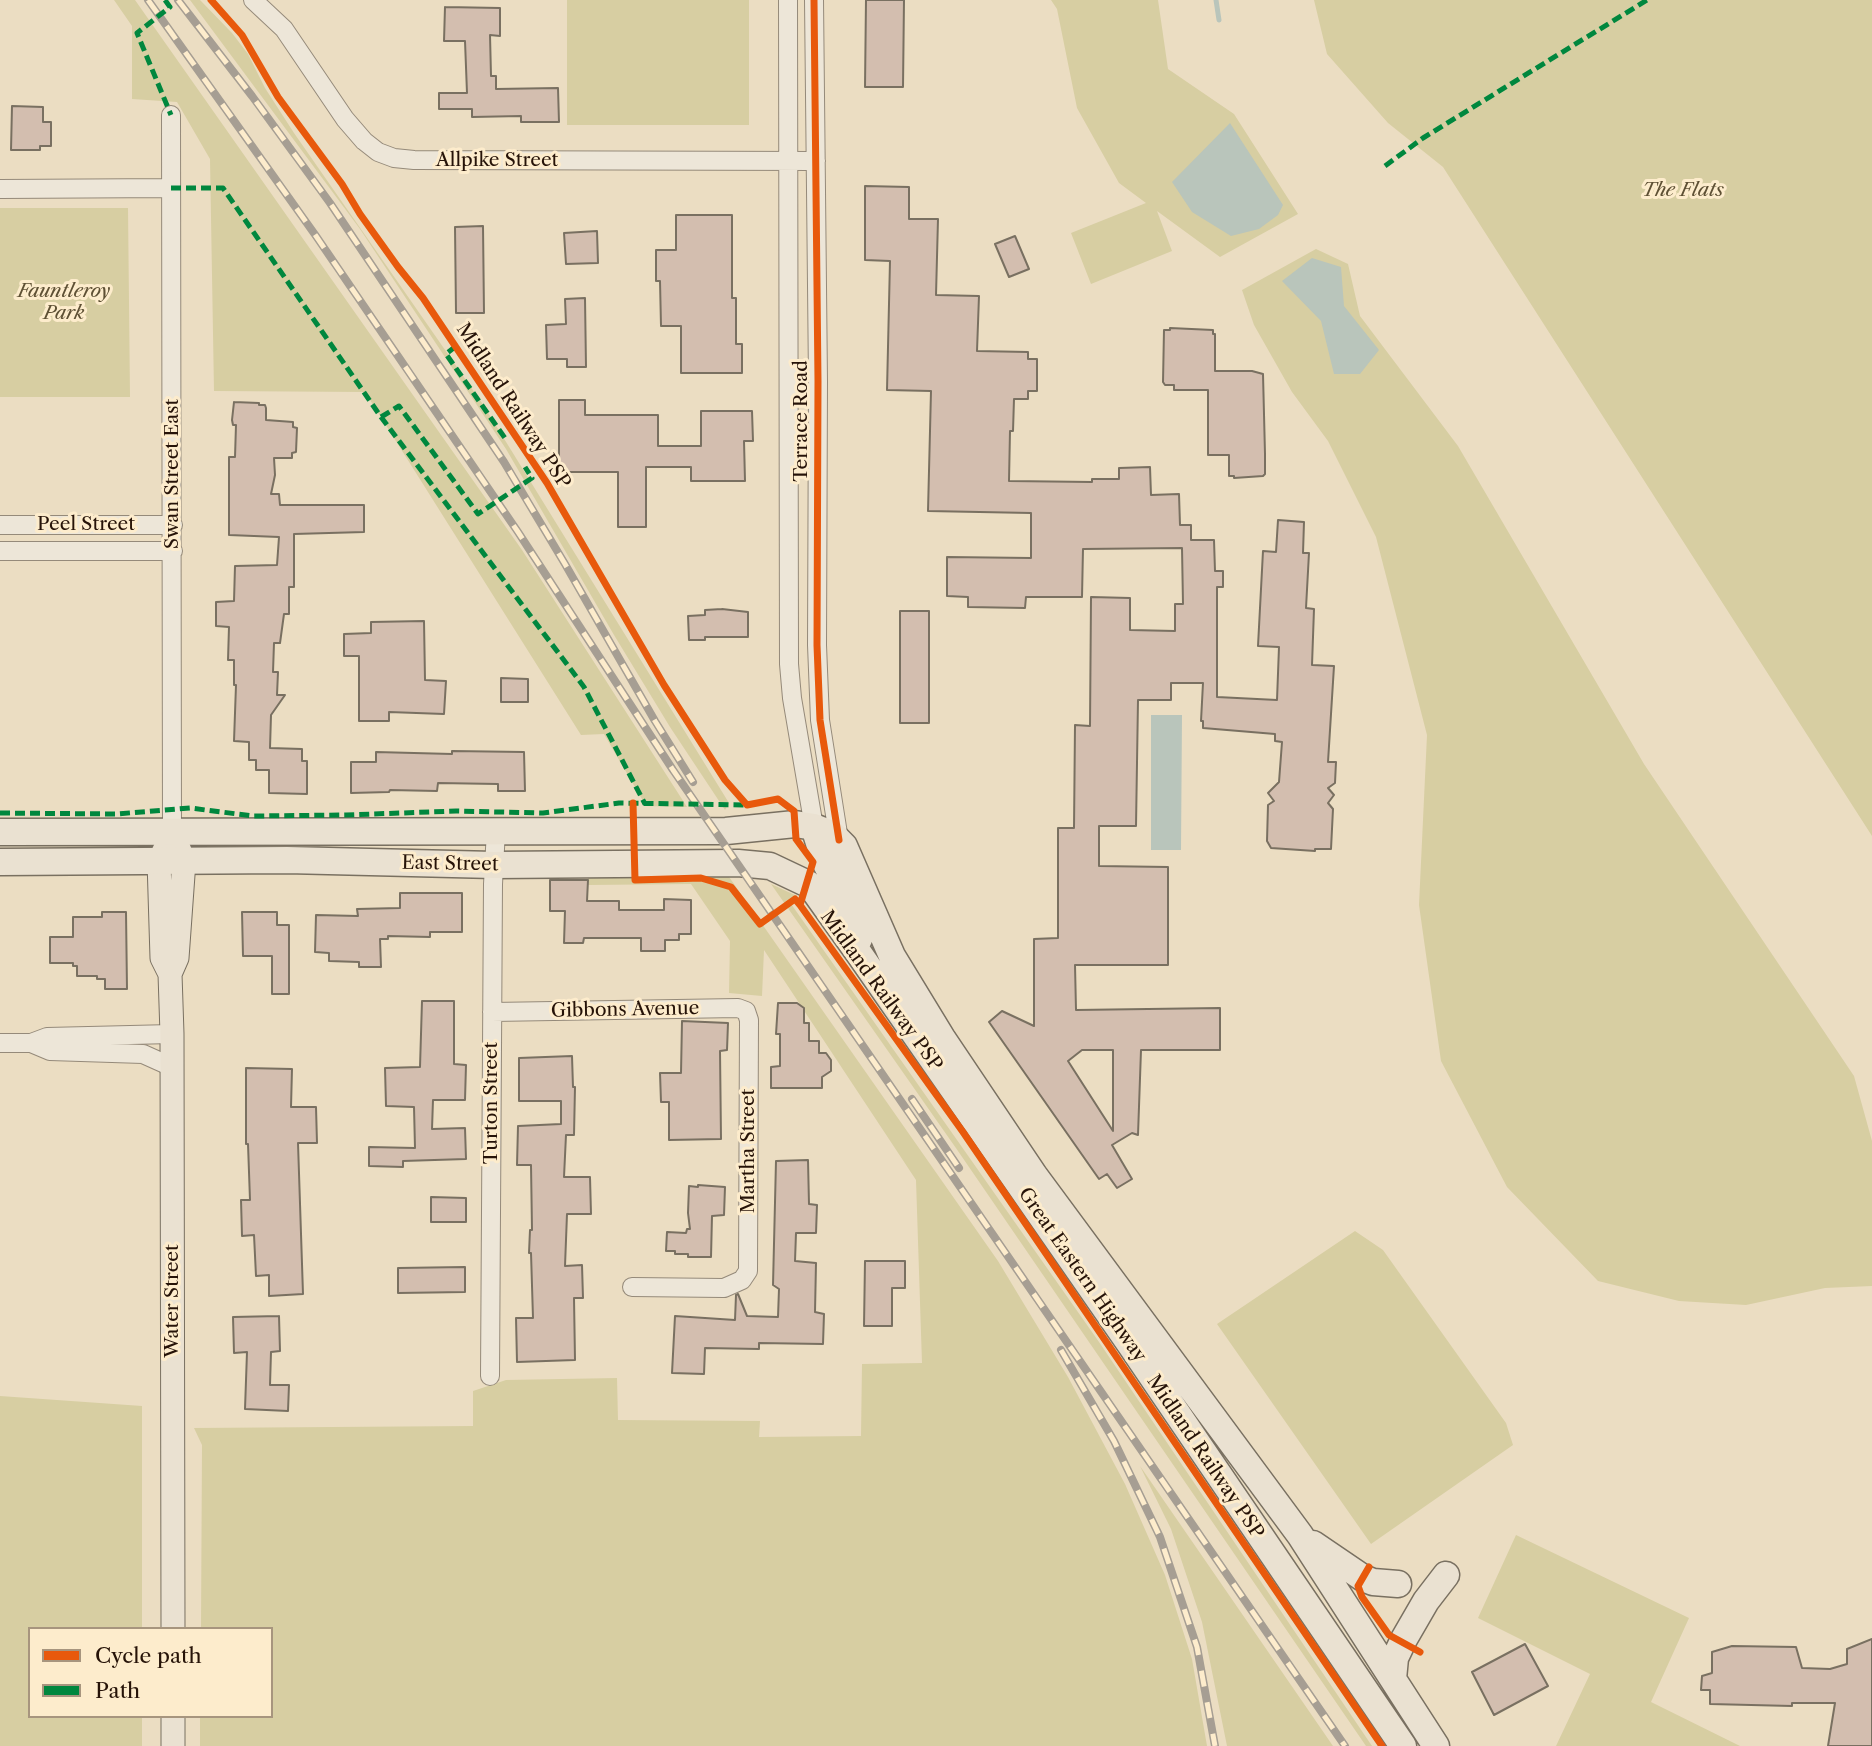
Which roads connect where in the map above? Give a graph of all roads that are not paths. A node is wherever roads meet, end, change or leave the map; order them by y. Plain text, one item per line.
1 (253, 0) edge
2 (788, 0) edge
3 (814, 0) edge
4 (171, 115) dead end
5 (816, 161) junction
6 (786, 162) junction
7 (171, 188) junction
8 (0, 189) edge
9 (0, 525) edge
10 (173, 525) junction
11 (0, 551) edge
12 (173, 551) junction
13 (814, 827) junction
14 (496, 831) junction
15 (0, 832) edge
16 (172, 834) junction
17 (839, 840) junction
18 (172, 861) junction
19 (0, 862) edge
20 (494, 866) junction
21 (860, 954) junction
22 (492, 1012) junction
23 (749, 1020) joint
24 (172, 1034) junction
25 (31, 1043) junction
26 (0, 1044) edge
27 (172, 1067) junction
28 (632, 1287) dead end
29 (490, 1376) dead end
30 (1300, 1535) junction
31 (1446, 1575) dead end
32 (1398, 1584) dead end
33 (173, 1627) edge
34 (1393, 1679) junction
35 (1403, 1746) edge
36 (1436, 1746) edge

1 - 6 street, Allpike Street
2 - 6 street, Terrace Road
3 - 5 street, Terrace Road
4 - 7 street, Swan Street East
5 - 6 street, Allpike Street
5 - 17 street, Terrace Road
6 - 13 street, Terrace Road
7 - 8 street
7 - 10 street, Swan Street East
9 - 10 street, Peel Street
10 - 12 street, Swan Street East
11 - 12 street, Peel Street
12 - 16 street, Swan Street East
13 - 14 highway, East Street
13 - 17 highway, East Street
13 - 21 highway, Great Eastern Highway
14 - 16 highway, East Street
14 - 20 street, Turton Street
15 - 16 highway, East Street
16 - 18 main road, Water Street
17 - 30 highway, Great Eastern Highway
18 - 19 highway, East Street
18 - 20 highway, East Street
18 - 24 main road, Water Street
20 - 21 highway, East Street
20 - 22 street, Turton Street
21 - 35 highway, Great Eastern Highway
22 - 23 street, Gibbons Avenue
22 - 29 street, Turton Street
23 - 28 street, Martha Street
24 - 25 street
24 - 27 main road, Water Street
25 - 26 street
25 - 27 street
27 - 33 main road, Water Street
30 - 32 highway
30 - 34 highway, Great Eastern Highway
31 - 34 highway
34 - 36 highway, Great Eastern Highway

